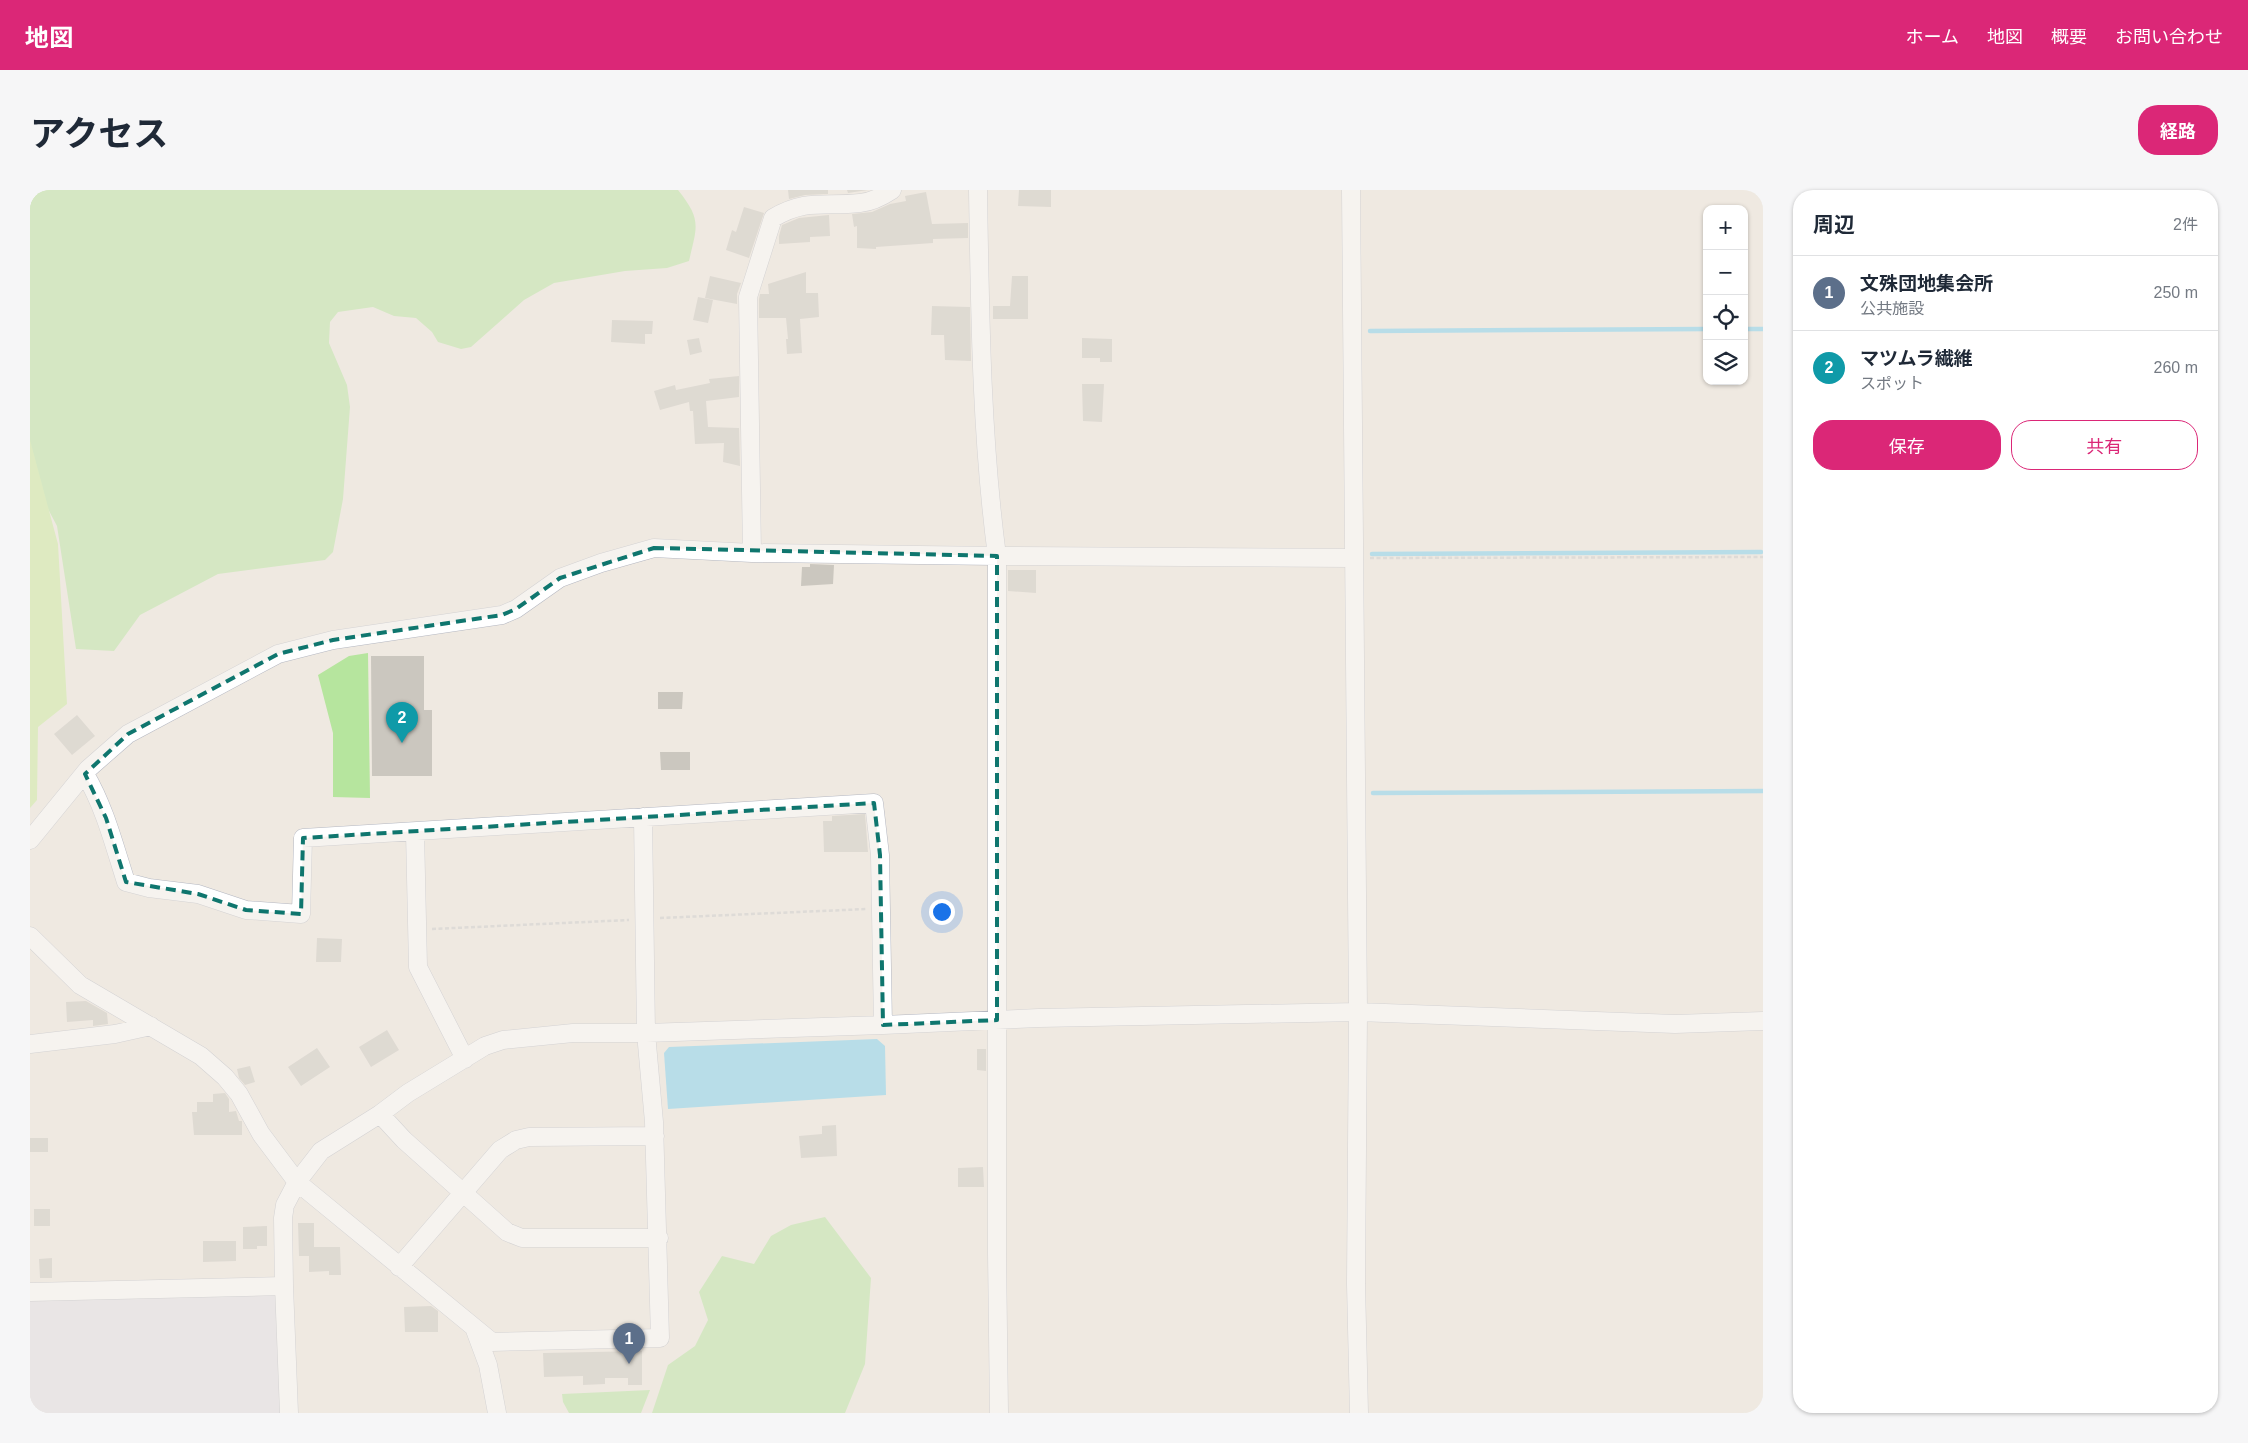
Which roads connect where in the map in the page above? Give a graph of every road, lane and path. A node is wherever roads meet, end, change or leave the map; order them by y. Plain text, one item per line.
1 (892, 190) edge
2 (978, 190) edge
3 (1351, 190) edge
4 (808, 197) edge
5 (752, 553) junction
6 (997, 556) junction
7 (1763, 557) edge
8 (1353, 558) junction
9 (85, 774) junction
10 (643, 817) junction
11 (415, 832) junction
12 (30, 840) edge
13 (30, 936) edge
14 (1358, 1012) junction
15 (997, 1020) junction
16 (1763, 1021) edge
17 (884, 1025) junction
18 (151, 1026) junction
19 (646, 1033) junction
20 (30, 1044) edge
21 (465, 1059) junction
22 (380, 1114) junction
23 (655, 1136) junction
24 (297, 1182) junction
25 (462, 1192) junction
26 (659, 1238) junction
27 (399, 1267) junction
28 (284, 1286) junction
29 (30, 1292) edge
30 (474, 1327) junction
31 (289, 1413) edge
32 (497, 1413) edge
33 (1000, 1413) edge
34 (1359, 1413) edge

1 - 4 street
2 - 6 street
3 - 8 street
4 - 5 street
5 - 6 street
5 - 9 street
6 - 8 street
6 - 15 street
7 - 8 path
8 - 14 street
9 - 11 street
9 - 12 street
10 - 11 street
10 - 17 street
10 - 19 street
11 - 21 street
13 - 18 street
14 - 15 street
14 - 16 street
14 - 34 street
15 - 17 street
15 - 33 street
17 - 19 street
18 - 20 street
18 - 24 street
19 - 21 street
19 - 23 street
21 - 22 street
22 - 24 street
22 - 25 street
23 - 25 street
23 - 26 street
24 - 27 street
24 - 28 street
25 - 26 street
25 - 27 street
26 - 30 street
27 - 30 street
28 - 29 street
28 - 31 street
30 - 32 street

